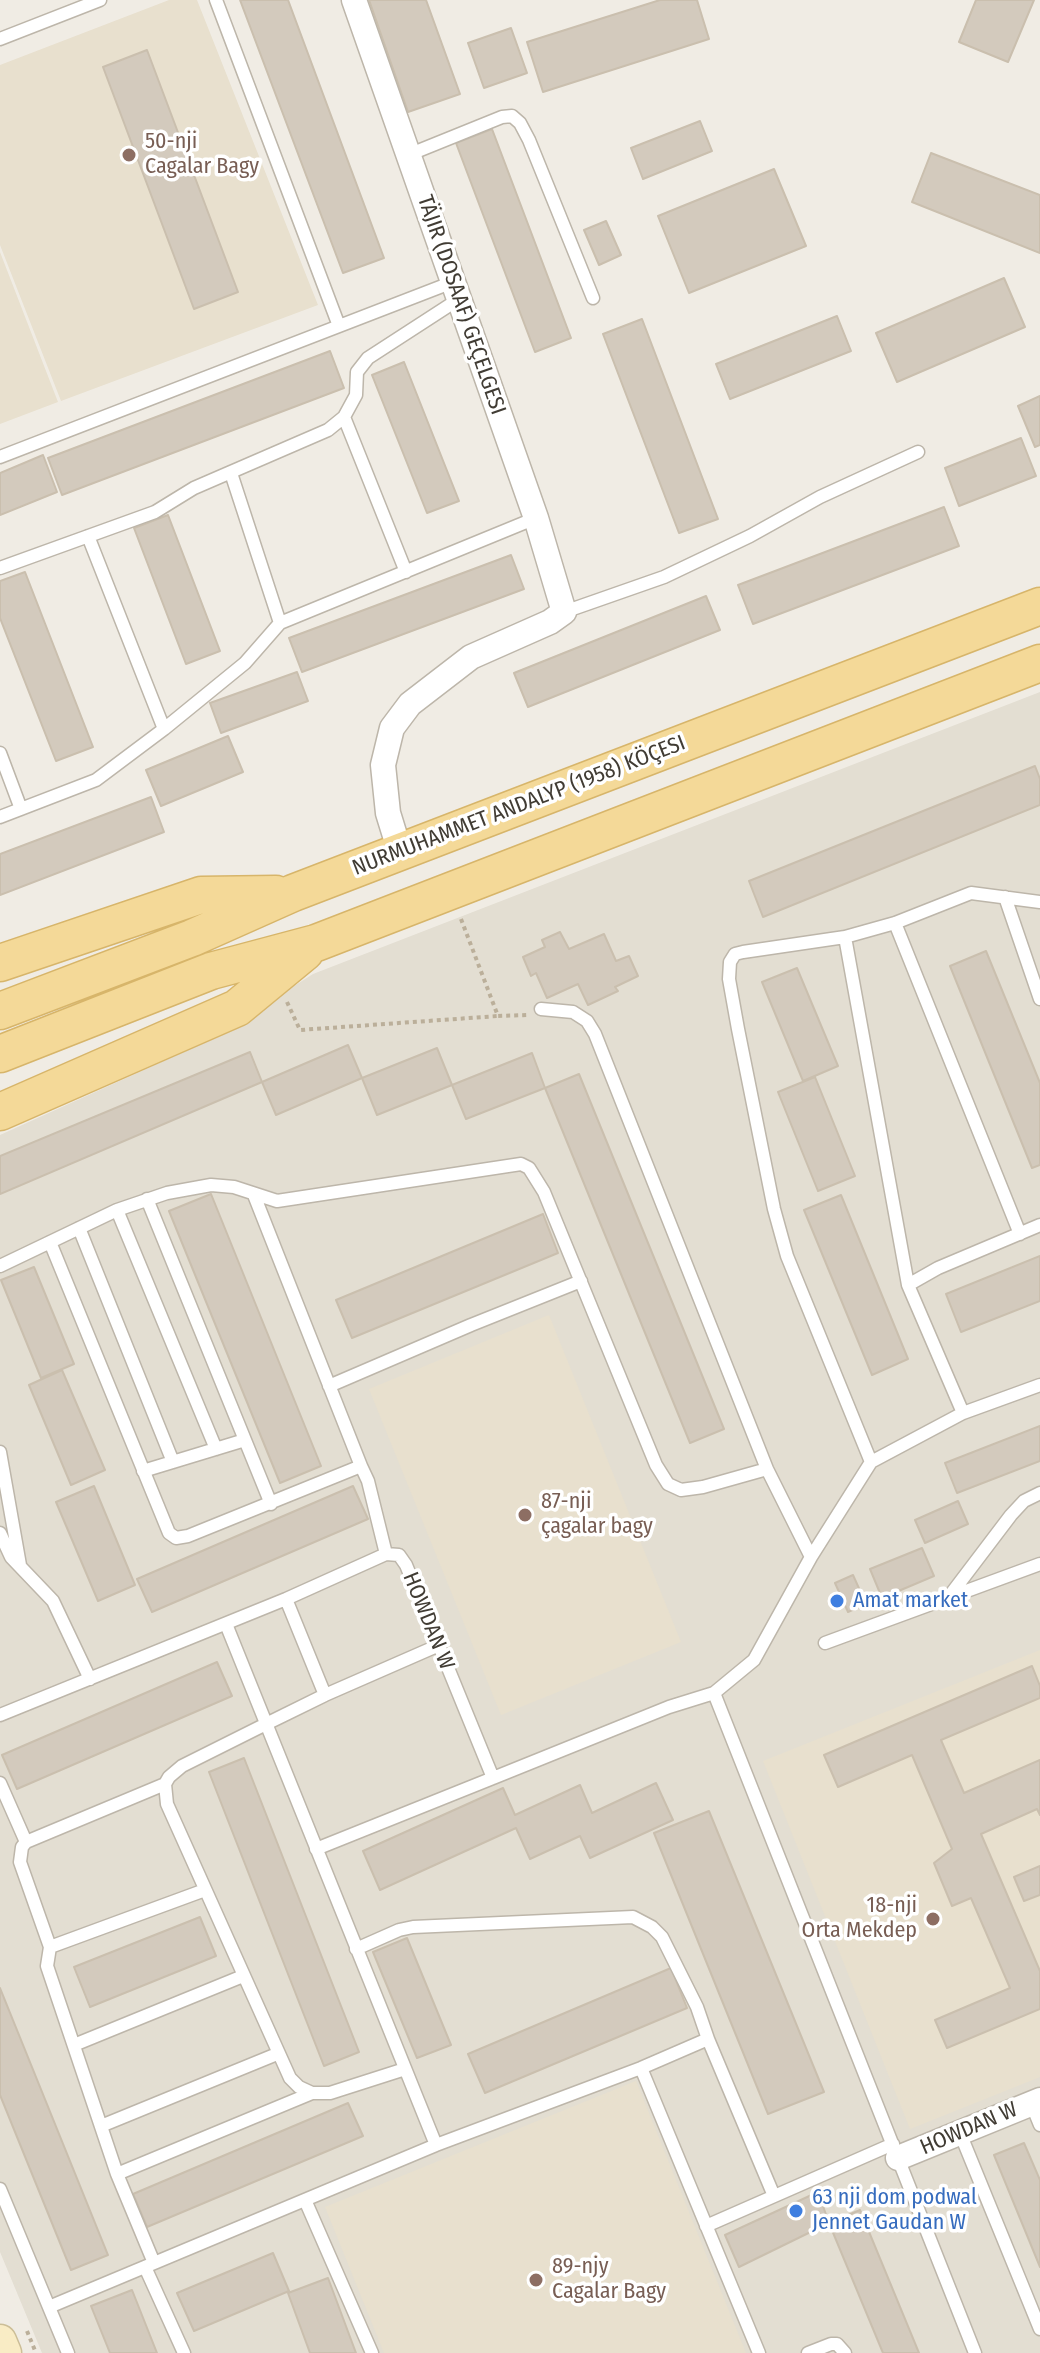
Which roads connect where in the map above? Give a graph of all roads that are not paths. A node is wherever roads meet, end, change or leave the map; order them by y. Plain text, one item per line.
1 (100, 0) edge
2 (216, 0) edge
3 (354, 0) edge
4 (0, 39) edge
5 (408, 155) junction
6 (456, 291) junction
7 (593, 298) dead end
8 (339, 326) junction
9 (344, 417) junction
10 (918, 452) dead end
11 (0, 457) edge
12 (231, 473) junction
13 (536, 518) junction
14 (88, 536) junction
15 (0, 568) edge
16 (406, 572) junction
17 (1040, 606) edge
18 (564, 612) junction
19 (280, 623) junction
20 (1040, 663) edge
21 (164, 729) junction
22 (0, 753) edge
23 (21, 809) junction
24 (0, 817) edge
25 (400, 852) junction
26 (293, 893) junction
27 (1005, 897) junction
28 (1040, 902) edge
29 (895, 923) junction
30 (845, 937) junction
31 (316, 943) junction
32 (0, 963) edge
33 (1040, 999) edge
34 (546, 1009) road end
35 (0, 1011) edge
36 (0, 1054) edge
37 (0, 1112) edge
38 (254, 1195) junction
39 (147, 1199) junction
40 (117, 1210) junction
41 (1040, 1225) edge
42 (79, 1228) junction
43 (1020, 1234) junction
44 (50, 1242) junction
45 (0, 1266) edge
46 (581, 1281) junction
47 (908, 1285) junction
48 (1040, 1385) edge
49 (329, 1386) junction
50 (963, 1413) junction
51 (245, 1440) junction
52 (216, 1449) junction
53 (0, 1452) edge
54 (173, 1462) junction
55 (871, 1462) junction
56 (361, 1466) junction
57 (767, 1469) junction
58 (143, 1471) junction
59 (1040, 1493) edge
60 (271, 1504) junction
61 (0, 1533) edge
62 (386, 1554) junction
63 (811, 1557) junction
64 (1040, 1564) edge
65 (20, 1565) junction
66 (948, 1598) junction
67 (286, 1599) junction
68 (226, 1624) junction
69 (825, 1643) dead end
70 (437, 1646) junction
71 (90, 1679) junction
72 (714, 1693) junction
73 (325, 1695) junction
74 (0, 1715) edge
75 (266, 1724) junction
76 (493, 1778) junction
77 (0, 1783) edge
78 (165, 1784) junction
79 (26, 1842) junction
80 (316, 1849) junction
81 (205, 1890) junction
82 (50, 1947) junction
83 (356, 1949) junction
84 (243, 1976) junction
85 (708, 2039) junction
86 (74, 2045) junction
87 (277, 2054) junction
88 (641, 2068) junction
89 (405, 2069) junction
90 (312, 2093) junction
91 (1037, 2109) edge
92 (101, 2126) junction
93 (960, 2133) junction
94 (436, 2145) junction
95 (896, 2151) junction
96 (117, 2174) junction
97 (0, 2189) edge
98 (774, 2196) junction
99 (305, 2200) junction
100 (706, 2226) junction
101 (149, 2265) junction
102 (49, 2307) junction
103 (1040, 2329) edge
104 (68, 2353) edge
105 (184, 2353) edge
106 (372, 2353) edge
107 (759, 2353) edge
108 (808, 2353) edge
109 (845, 2353) edge
110 (975, 2353) edge

1 - 4 lane
2 - 8 lane
3 - 5 street, TÄJIR (DOSAAF) GEÇELGESI
5 - 6 street, TÄJIR (DOSAAF) GEÇELGESI
5 - 7 lane
6 - 8 lane
6 - 9 lane
6 - 13 street, TÄJIR (DOSAAF) GEÇELGESI
8 - 11 lane
9 - 12 lane
9 - 16 lane
10 - 18 lane
12 - 14 lane
12 - 19 lane
13 - 16 lane
13 - 18 street, TÄJIR (DOSAAF) GEÇELGESI
14 - 15 lane
14 - 21 lane
16 - 19 lane
17 - 25 main road, NURMUHAMMET ANDALYP (1958) KÖÇESI
18 - 25 street
19 - 21 lane
20 - 31 main road
21 - 23 lane
22 - 23 lane
23 - 24 lane
25 - 26 main road, NURMUHAMMET ANDALYP (1958) KÖÇESI
26 - 32 main road
26 - 35 main road, NURMUHAMMET ANDALYP (1958) KÖÇESI
27 - 28 lane
27 - 29 lane
27 - 33 lane
29 - 30 lane
29 - 43 lane
30 - 47 lane
30 - 55 lane
31 - 36 main road
31 - 37 main road
34 - 57 lane
38 - 39 lane
38 - 46 lane
38 - 49 lane
39 - 40 lane
39 - 51 lane
40 - 42 lane
40 - 52 lane
41 - 43 lane
42 - 44 lane
42 - 54 lane
43 - 47 lane
44 - 45 lane
44 - 58 lane
46 - 49 lane
46 - 57 lane
47 - 50 lane
48 - 50 lane
49 - 56 lane
50 - 55 lane
51 - 52 lane
51 - 60 lane
52 - 54 lane
53 - 65 lane
54 - 58 lane
55 - 63 lane
56 - 60 lane
56 - 62 lane
57 - 63 lane
58 - 60 lane
59 - 66 lane
61 - 65 lane
62 - 67 lane, HOWDAN W
62 - 70 lane, HOWDAN W
63 - 72 lane
64 - 66 lane
65 - 71 lane
66 - 69 lane
67 - 68 lane, HOWDAN W
67 - 73 lane
68 - 71 lane, HOWDAN W
68 - 75 lane
70 - 73 lane
70 - 76 lane, HOWDAN W
71 - 74 lane, HOWDAN W
72 - 76 lane
72 - 95 lane, HOWDAN W
73 - 75 lane
75 - 78 lane
75 - 80 lane
76 - 80 lane
77 - 79 lane
78 - 79 lane
78 - 81 lane
79 - 82 lane
80 - 83 lane
81 - 82 lane
81 - 84 lane
82 - 86 lane
83 - 85 lane
83 - 89 lane
84 - 86 lane
84 - 87 lane
85 - 88 lane
85 - 98 lane
86 - 92 lane
87 - 90 lane
87 - 92 lane
88 - 94 lane
88 - 100 lane
89 - 90 lane
89 - 94 lane
90 - 96 lane
91 - 93 street, HOWDAN W
92 - 96 lane
93 - 95 street, HOWDAN W
93 - 103 lane
94 - 99 lane
95 - 98 lane
95 - 110 lane, HOWDAN W
96 - 101 lane
97 - 102 lane
98 - 100 lane
99 - 101 lane
99 - 106 lane
100 - 107 lane
101 - 102 lane
101 - 105 lane
102 - 104 lane
108 - 109 lane

